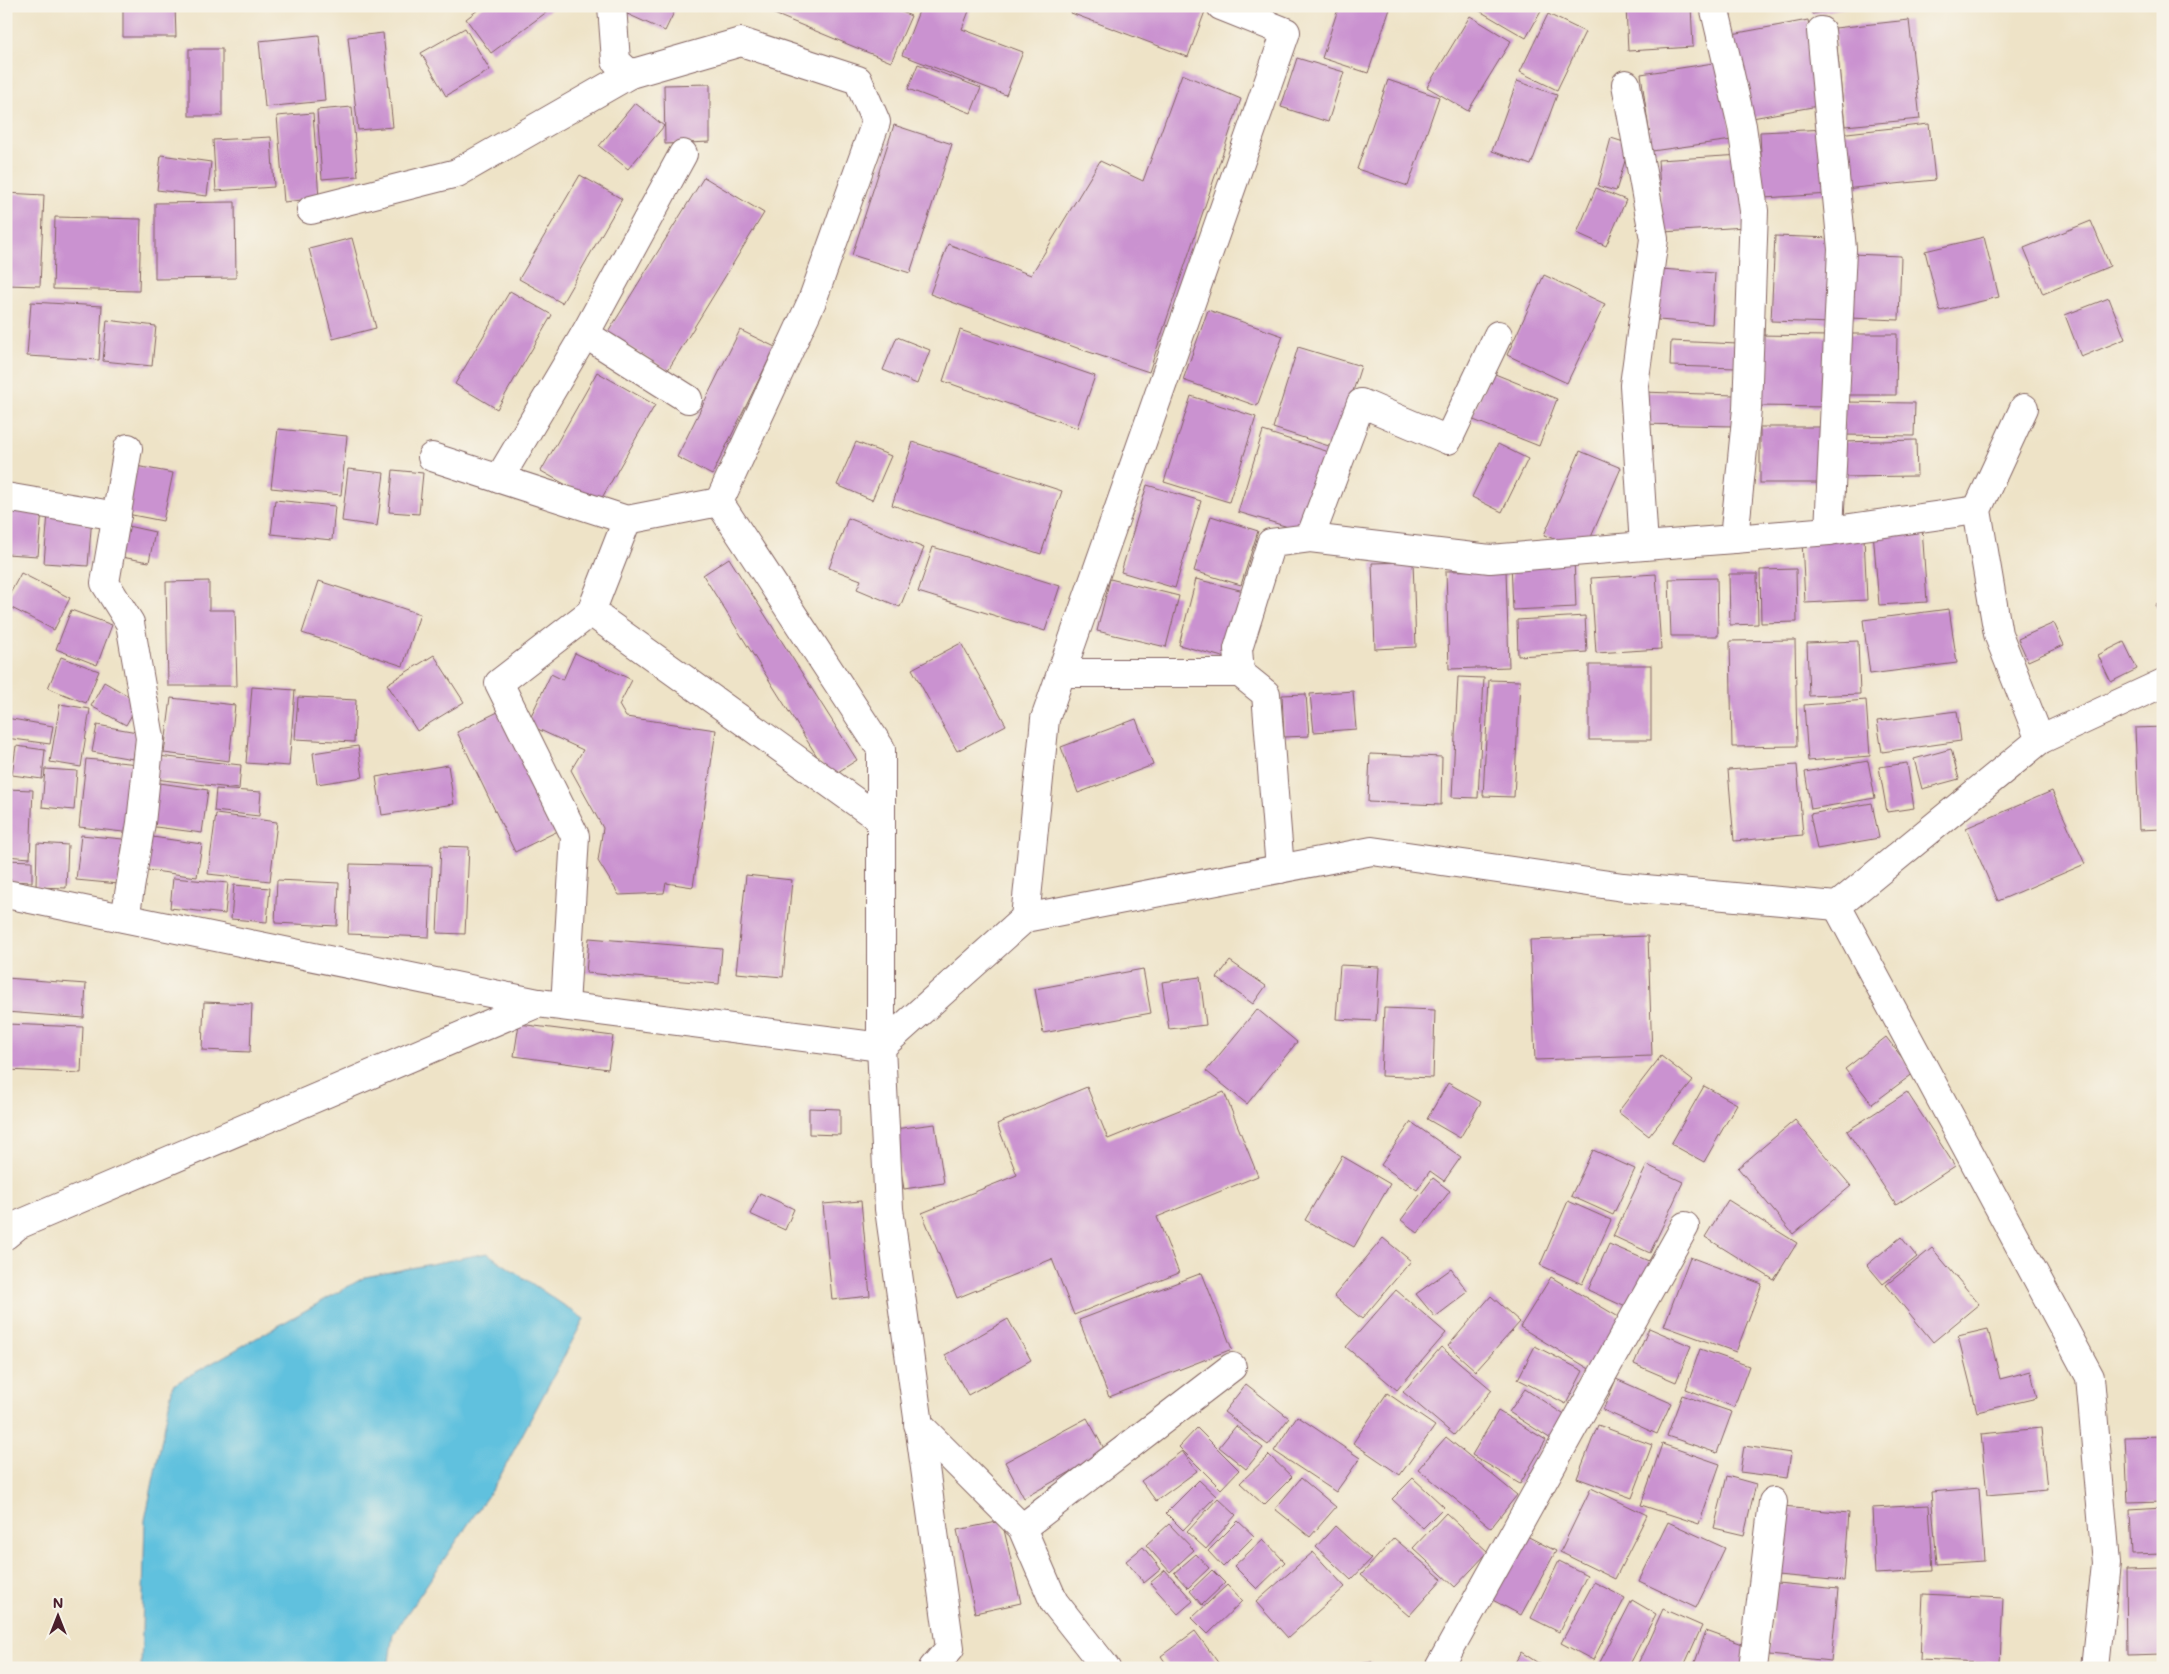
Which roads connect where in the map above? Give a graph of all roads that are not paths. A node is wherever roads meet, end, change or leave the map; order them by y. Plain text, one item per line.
1 (612, 6) edge
2 (1221, 6) edge
3 (1714, 6) edge
4 (1821, 31) dead end
5 (630, 74) junction
6 (1626, 84) dead end
7 (683, 154) dead end
8 (311, 210) dead end
9 (585, 334) junction
10 (1498, 336) dead end
11 (688, 400) dead end
12 (2024, 408) dead end
13 (128, 448) dead end
14 (432, 458) dead end
15 (499, 479) junction
16 (6, 498) edge
17 (719, 502) junction
18 (1977, 510) junction
19 (117, 516) junction
20 (627, 520) junction
21 (1829, 531) junction
22 (1310, 538) junction
23 (1734, 539) junction
24 (1644, 546) junction
25 (591, 612) junction
26 (1061, 673) junction
27 (1240, 673) junction
28 (2163, 683) edge
29 (2040, 740) junction
30 (881, 820) junction
31 (1280, 869) junction
32 (6, 894) edge
33 (1837, 906) junction
34 (126, 918) junction
35 (1025, 918) junction
36 (538, 1003) junction
37 (565, 1006) junction
38 (881, 1047) junction
39 (1685, 1226) dead end
40 (6, 1235) edge
41 (1232, 1367) dead end
42 (918, 1424) junction
43 (1773, 1502) dead end
44 (1022, 1528) junction
45 (932, 1668) edge
46 (1106, 1668) edge
47 (1439, 1668) edge
48 (1753, 1668) edge
49 (2095, 1668) edge

1 - 5 street
2 - 26 street
3 - 23 street
4 - 21 street
5 - 8 street
5 - 17 street
6 - 24 street
7 - 9 street
9 - 11 street
9 - 15 street
10 - 22 street
12 - 18 street
13 - 19 street
14 - 15 street
15 - 20 street
16 - 19 street
17 - 20 street
17 - 30 street
18 - 21 street
18 - 29 street
19 - 34 street
20 - 25 street
21 - 23 street
22 - 24 street
22 - 27 street
23 - 24 street
25 - 30 street
25 - 37 street
26 - 27 street
26 - 35 street
27 - 31 street
28 - 29 street
29 - 33 street
30 - 38 street
31 - 33 street
31 - 35 street
32 - 34 street
33 - 49 street
34 - 36 street
35 - 38 street
36 - 37 street
36 - 40 street
37 - 38 street
38 - 42 street
39 - 47 street
41 - 44 street
42 - 44 street
42 - 45 street
43 - 48 street
44 - 46 street

